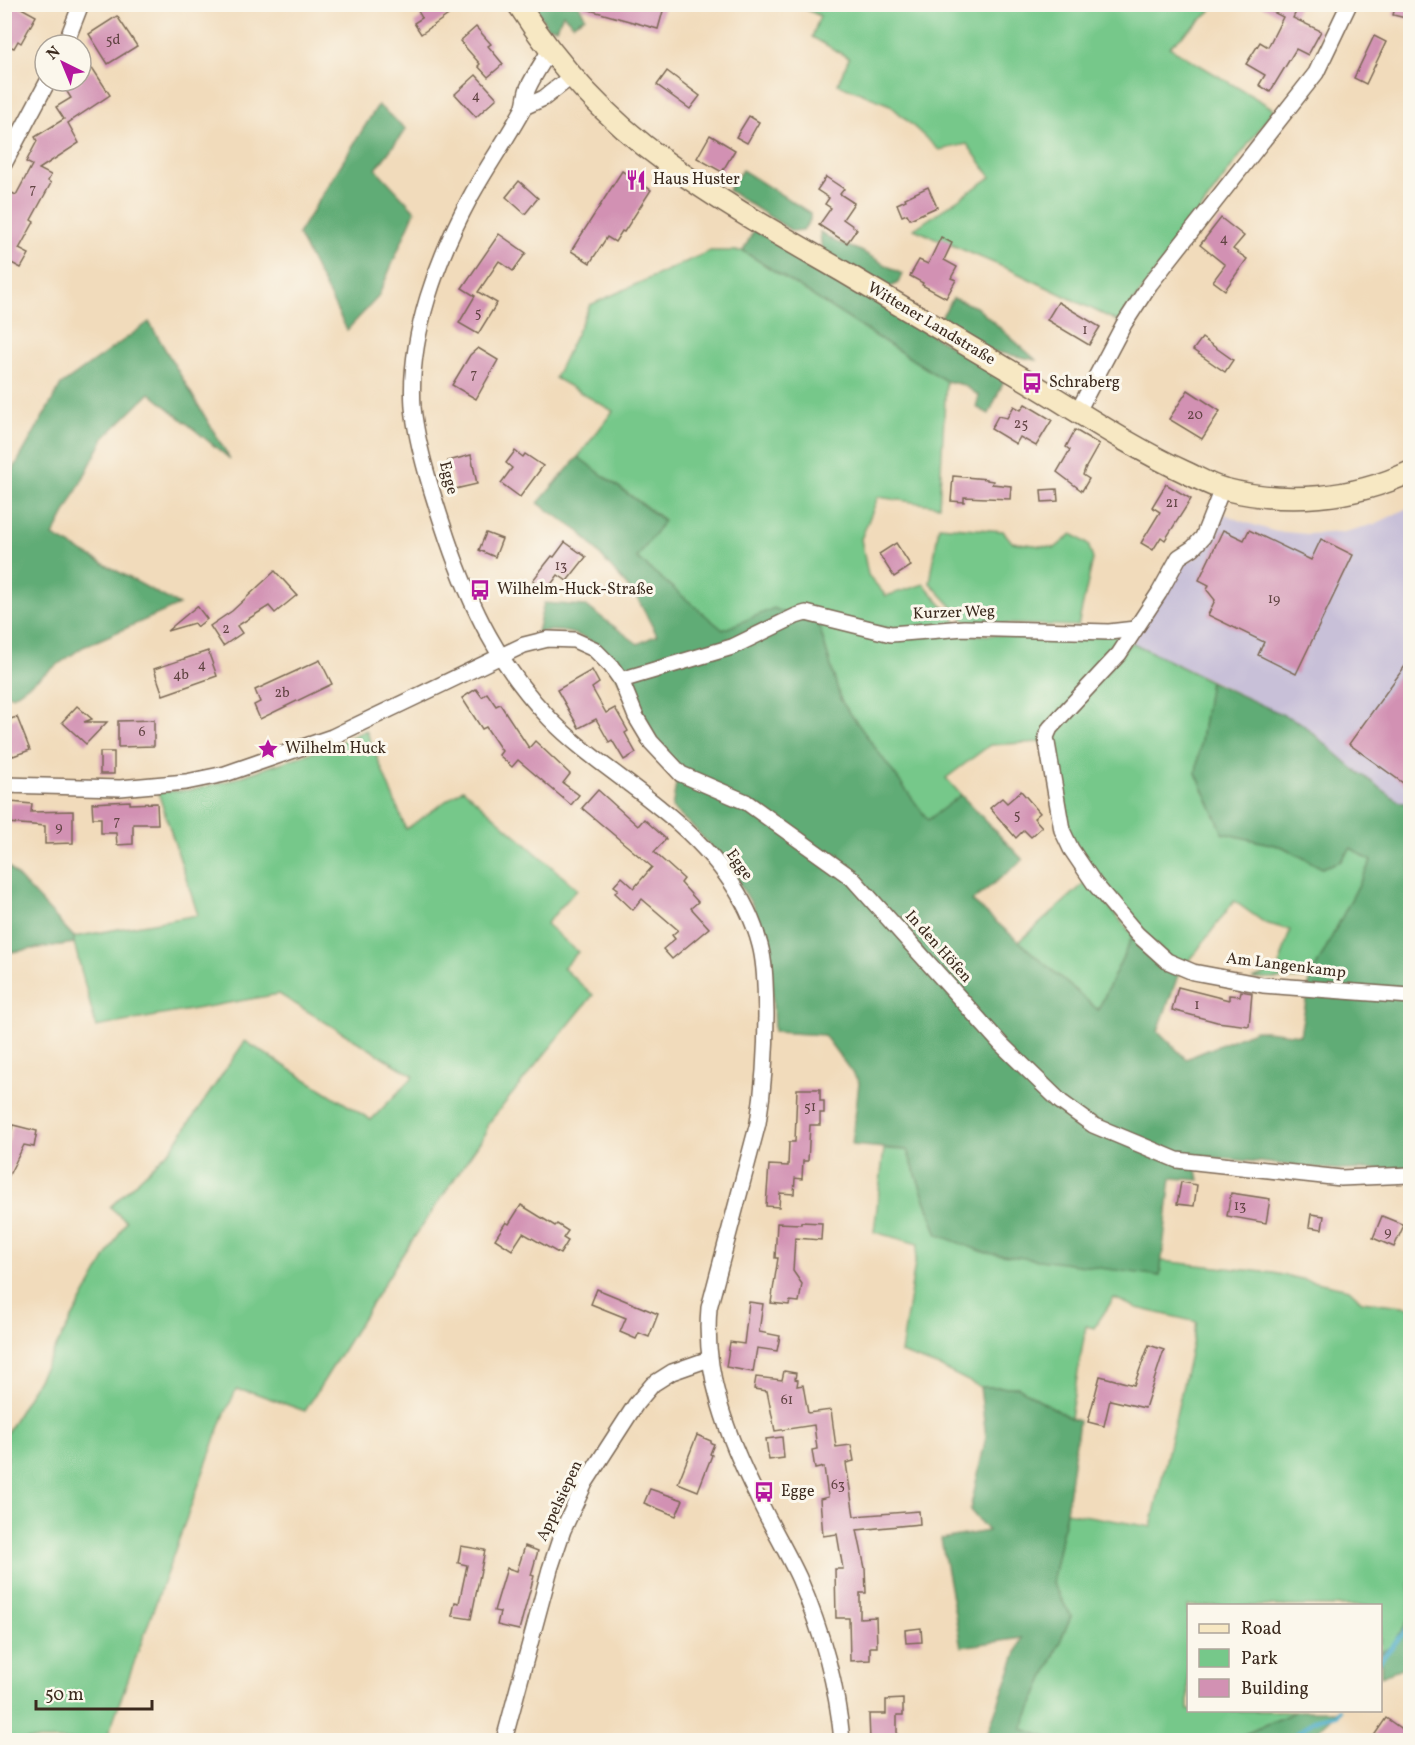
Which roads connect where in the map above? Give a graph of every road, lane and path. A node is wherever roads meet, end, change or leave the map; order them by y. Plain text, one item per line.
1 (81, 4) edge
2 (518, 4) edge
3 (1349, 4) edge
4 (70, 33) edge
5 (550, 50) junction
6 (572, 76) junction
7 (42, 93) edge
8 (524, 107) junction
9 (4, 164) edge
10 (1078, 411) junction
11 (1410, 472) edge
12 (1222, 489) junction
13 (1135, 629) junction
14 (500, 655) junction
15 (621, 680) junction
16 (4, 785) edge
17 (1410, 996) edge
18 (1410, 1175) edge
19 (709, 1359) junction
20 (504, 1740) edge
21 (842, 1740) edge

1 - 4 street
2 - 5 main road, Wittener Landstraße
3 - 10 street
5 - 6 main road, Wittener Landstraße
5 - 8 street, Egge
6 - 8 street
6 - 10 main road, Wittener Landstraße
7 - 9 street
8 - 14 street, Egge
10 - 12 main road, Wittener Landstraße
11 - 12 main road, Wittener Landstraße
12 - 13 street
13 - 15 street, Kurzer Weg
13 - 17 street, Am Langenkamp
14 - 15 street, In den Höfen
14 - 16 street
14 - 19 street, Egge
15 - 18 street, In den Höfen
19 - 20 street, Appelsiepen
19 - 21 street, Egge

